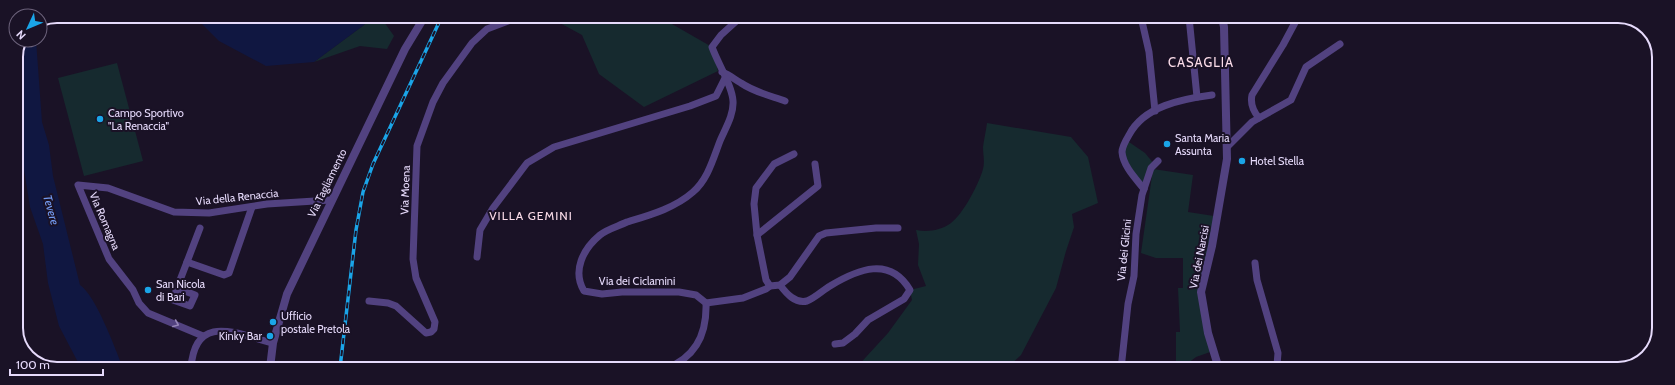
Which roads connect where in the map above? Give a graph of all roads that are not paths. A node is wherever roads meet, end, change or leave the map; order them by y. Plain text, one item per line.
1 (421, 23) edge
2 (503, 23) edge
3 (734, 23) edge
4 (1142, 23) edge
5 (1190, 23) edge
6 (1223, 23) edge
7 (1295, 23) edge
8 (1340, 44) dead end
9 (723, 75) junction
10 (1212, 95) dead end
11 (1198, 97) junction
12 (785, 101) dead end
13 (1154, 111) junction
14 (1259, 118) junction
15 (1227, 147) junction
16 (794, 154) dead end
17 (1158, 161) dead end
18 (815, 164) dead end
19 (78, 185) joint
20 (1144, 189) junction
21 (331, 200) junction
22 (252, 207) junction
23 (200, 228) dead end
24 (898, 228) dead end
25 (757, 235) junction
26 (477, 257) dead end
27 (187, 262) junction
28 (1255, 263) dead end
29 (780, 285) junction
30 (770, 286) junction
31 (177, 288) dead end
32 (369, 301) dead end
33 (706, 303) junction
34 (203, 336) junction
35 (274, 343) junction
36 (835, 344) dead end
37 (192, 362) edge
38 (271, 362) edge
39 (678, 362) edge
40 (1122, 362) edge
41 (1217, 362) edge
42 (1277, 362) edge

1 - 21 street, Via Tagliamento
2 - 32 street, Via Moena
3 - 9 street, Via dei Ciclamini
4 - 13 street
5 - 11 street
6 - 15 street, Via dei Narcisi
7 - 14 street
8 - 14 street
9 - 12 street
9 - 26 street
9 - 33 street, Via dei Ciclamini
10 - 11 street
11 - 13 street
13 - 20 street
14 - 15 street
15 - 41 street, Via dei Narcisi
16 - 25 street
17 - 20 street, Via dei Glicini
18 - 25 street
19 - 22 street, Via della Renaccia
19 -> 34 street, Via Romagna
20 - 40 street, Via dei Glicini
21 - 22 street, Via della Renaccia
21 - 35 street, Via Tagliamento
22 - 27 street
23 - 27 street
24 - 29 street
25 - 30 street
27 - 31 street
28 - 42 street
29 - 30 street
29 - 36 street
30 - 33 street
33 - 39 street
34 - 35 street
34 - 37 street
35 - 38 street, Via Tagliamento

